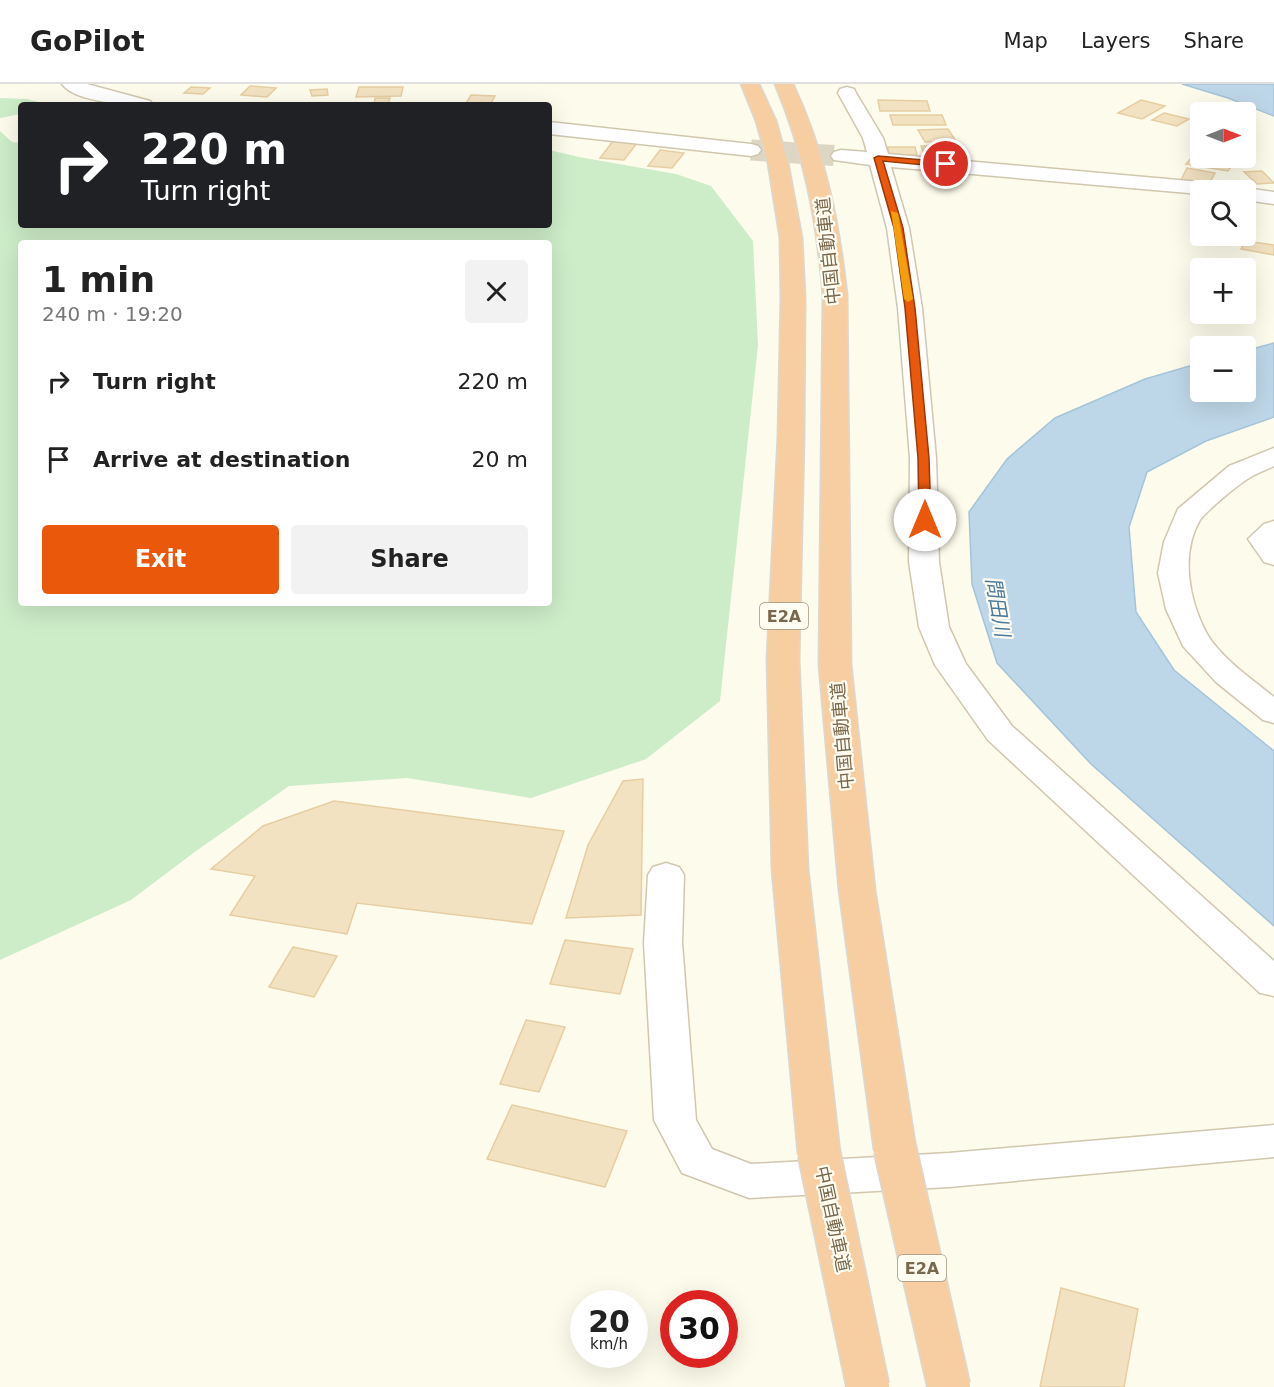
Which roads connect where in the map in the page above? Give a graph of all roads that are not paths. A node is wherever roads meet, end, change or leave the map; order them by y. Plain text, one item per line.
1 (71, 84) edge
2 (750, 84) edge
3 (784, 84) edge
4 (847, 93) dead end
5 (130, 102) edge
6 (552, 128) edge
7 (751, 150) tunnel mouth
8 (841, 156) tunnel mouth
9 (878, 158) junction
10 (1190, 187) edge
11 (1256, 196) edge
12 (1274, 198) edge
13 (1274, 456) edge
14 (1274, 530) edge
15 (1274, 556) edge
16 (1274, 713) edge
17 (666, 875) dead end
18 (1274, 983) edge
19 (1274, 1141) edge
20 (868, 1387) edge
21 (949, 1387) edge

1 - 5 street
2 - 20 highway, 中国自動車道 / E2A, bridge
3 - 21 highway, 中国自動車道 / E2A, bridge
4 - 9 street
6 - 7 street
8 - 9 street
9 - 10 street
9 - 18 street
11 - 12 street
13 - 16 street
14 - 15 street
17 - 19 street

